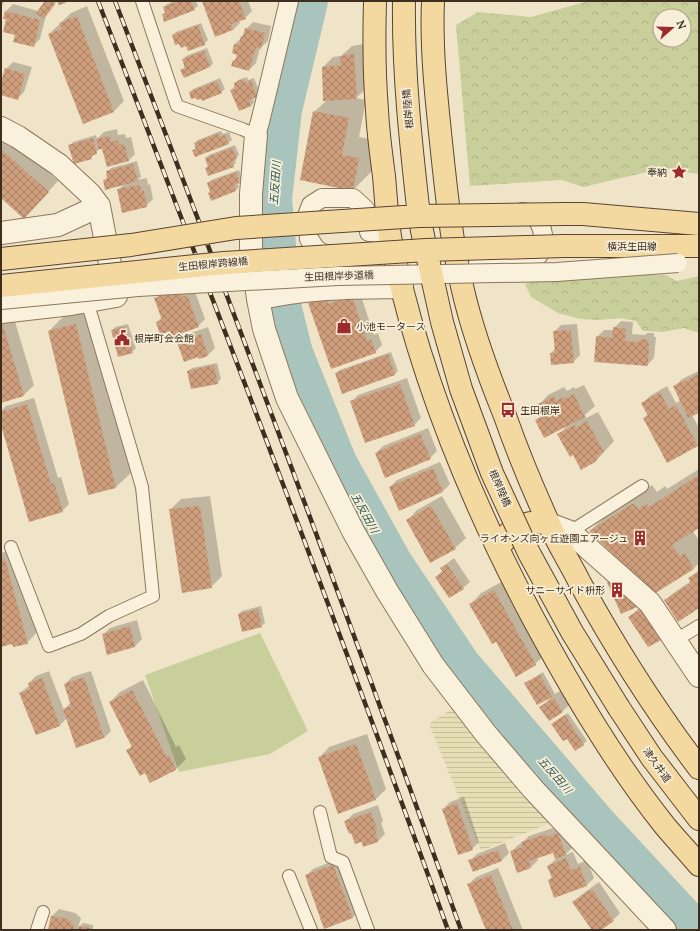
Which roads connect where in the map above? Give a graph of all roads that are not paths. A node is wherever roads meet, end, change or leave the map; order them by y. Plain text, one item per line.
1 (142, 1) edge
2 (289, 1) edge
3 (376, 1) edge
4 (404, 1) edge
5 (433, 1) edge
6 (375, 27) junction
7 (432, 28) junction
8 (1, 128) edge
9 (256, 135) junction
10 (99, 206) junction
11 (460, 213) dead end
12 (419, 216) junction
13 (699, 224) edge
14 (1, 233) edge
15 (377, 233) dead end
16 (699, 246) edge
17 (426, 250) junction
18 (1, 259) edge
19 (678, 263) dead end
20 (65, 273) dead end
21 (478, 273) junction
22 (338, 276) junction
23 (1, 280) edge
24 (1, 286) edge
25 (402, 287) junction
26 (262, 298) junction
27 (1, 300) edge
28 (87, 301) junction
29 (1, 312) edge
30 (530, 479) junction
31 (642, 486) dead end
32 (478, 504) junction
33 (549, 524) junction
34 (570, 532) junction
35 (11, 547) dead end
36 (500, 556) junction
37 (699, 626) edge
38 (676, 640) junction
39 (699, 676) edge
40 (618, 708) joint
41 (699, 768) edge
42 (320, 812) dead end
43 (699, 820) edge
44 (699, 866) edge
45 (289, 876) dead end
46 (43, 912) dead end
47 (37, 930) edge
48 (311, 930) edge
49 (368, 930) edge
50 (665, 930) edge

1 - 9 lane
2 - 9 street
3 - 6 main road
4 - 12 main road, 根岸陸橋, bridge
5 - 7 main road
6 - 7 main road
6 - 25 main road
7 - 30 main road
8 - 10 street
9 - 26 street
10 - 14 street
10 - 28 street
11 - 21 street, bridge
12 - 13 main road, bridge
12 - 17 main road, 根岸陸橋
12 - 18 main road, bridge
15 - 22 street, bridge
16 - 17 main road, 横浜生田線, bridge
17 - 24 main road, 生田根岸跨線橋, bridge
17 - 40 main road, 根岸陸橋, bridge
19 - 21 street, 生田根岸歩道橋, bridge
20 - 23 street
21 - 22 street, 生田根岸歩道橋, bridge
22 - 27 street, 生田根岸歩道橋, bridge
25 - 26 street
25 - 32 main road
26 - 50 street
28 - 29 street
28 - 35 lane
30 - 32 main road
30 - 33 main road
31 - 34 lane
32 - 36 main road
33 - 34 street
33 - 36 main road
33 - 41 main road
34 - 38 street
36 - 44 main road
37 - 38 lane
38 - 39 street
40 - 43 main road, 津久井道
42 - 49 lane
45 - 48 lane
46 - 47 lane

